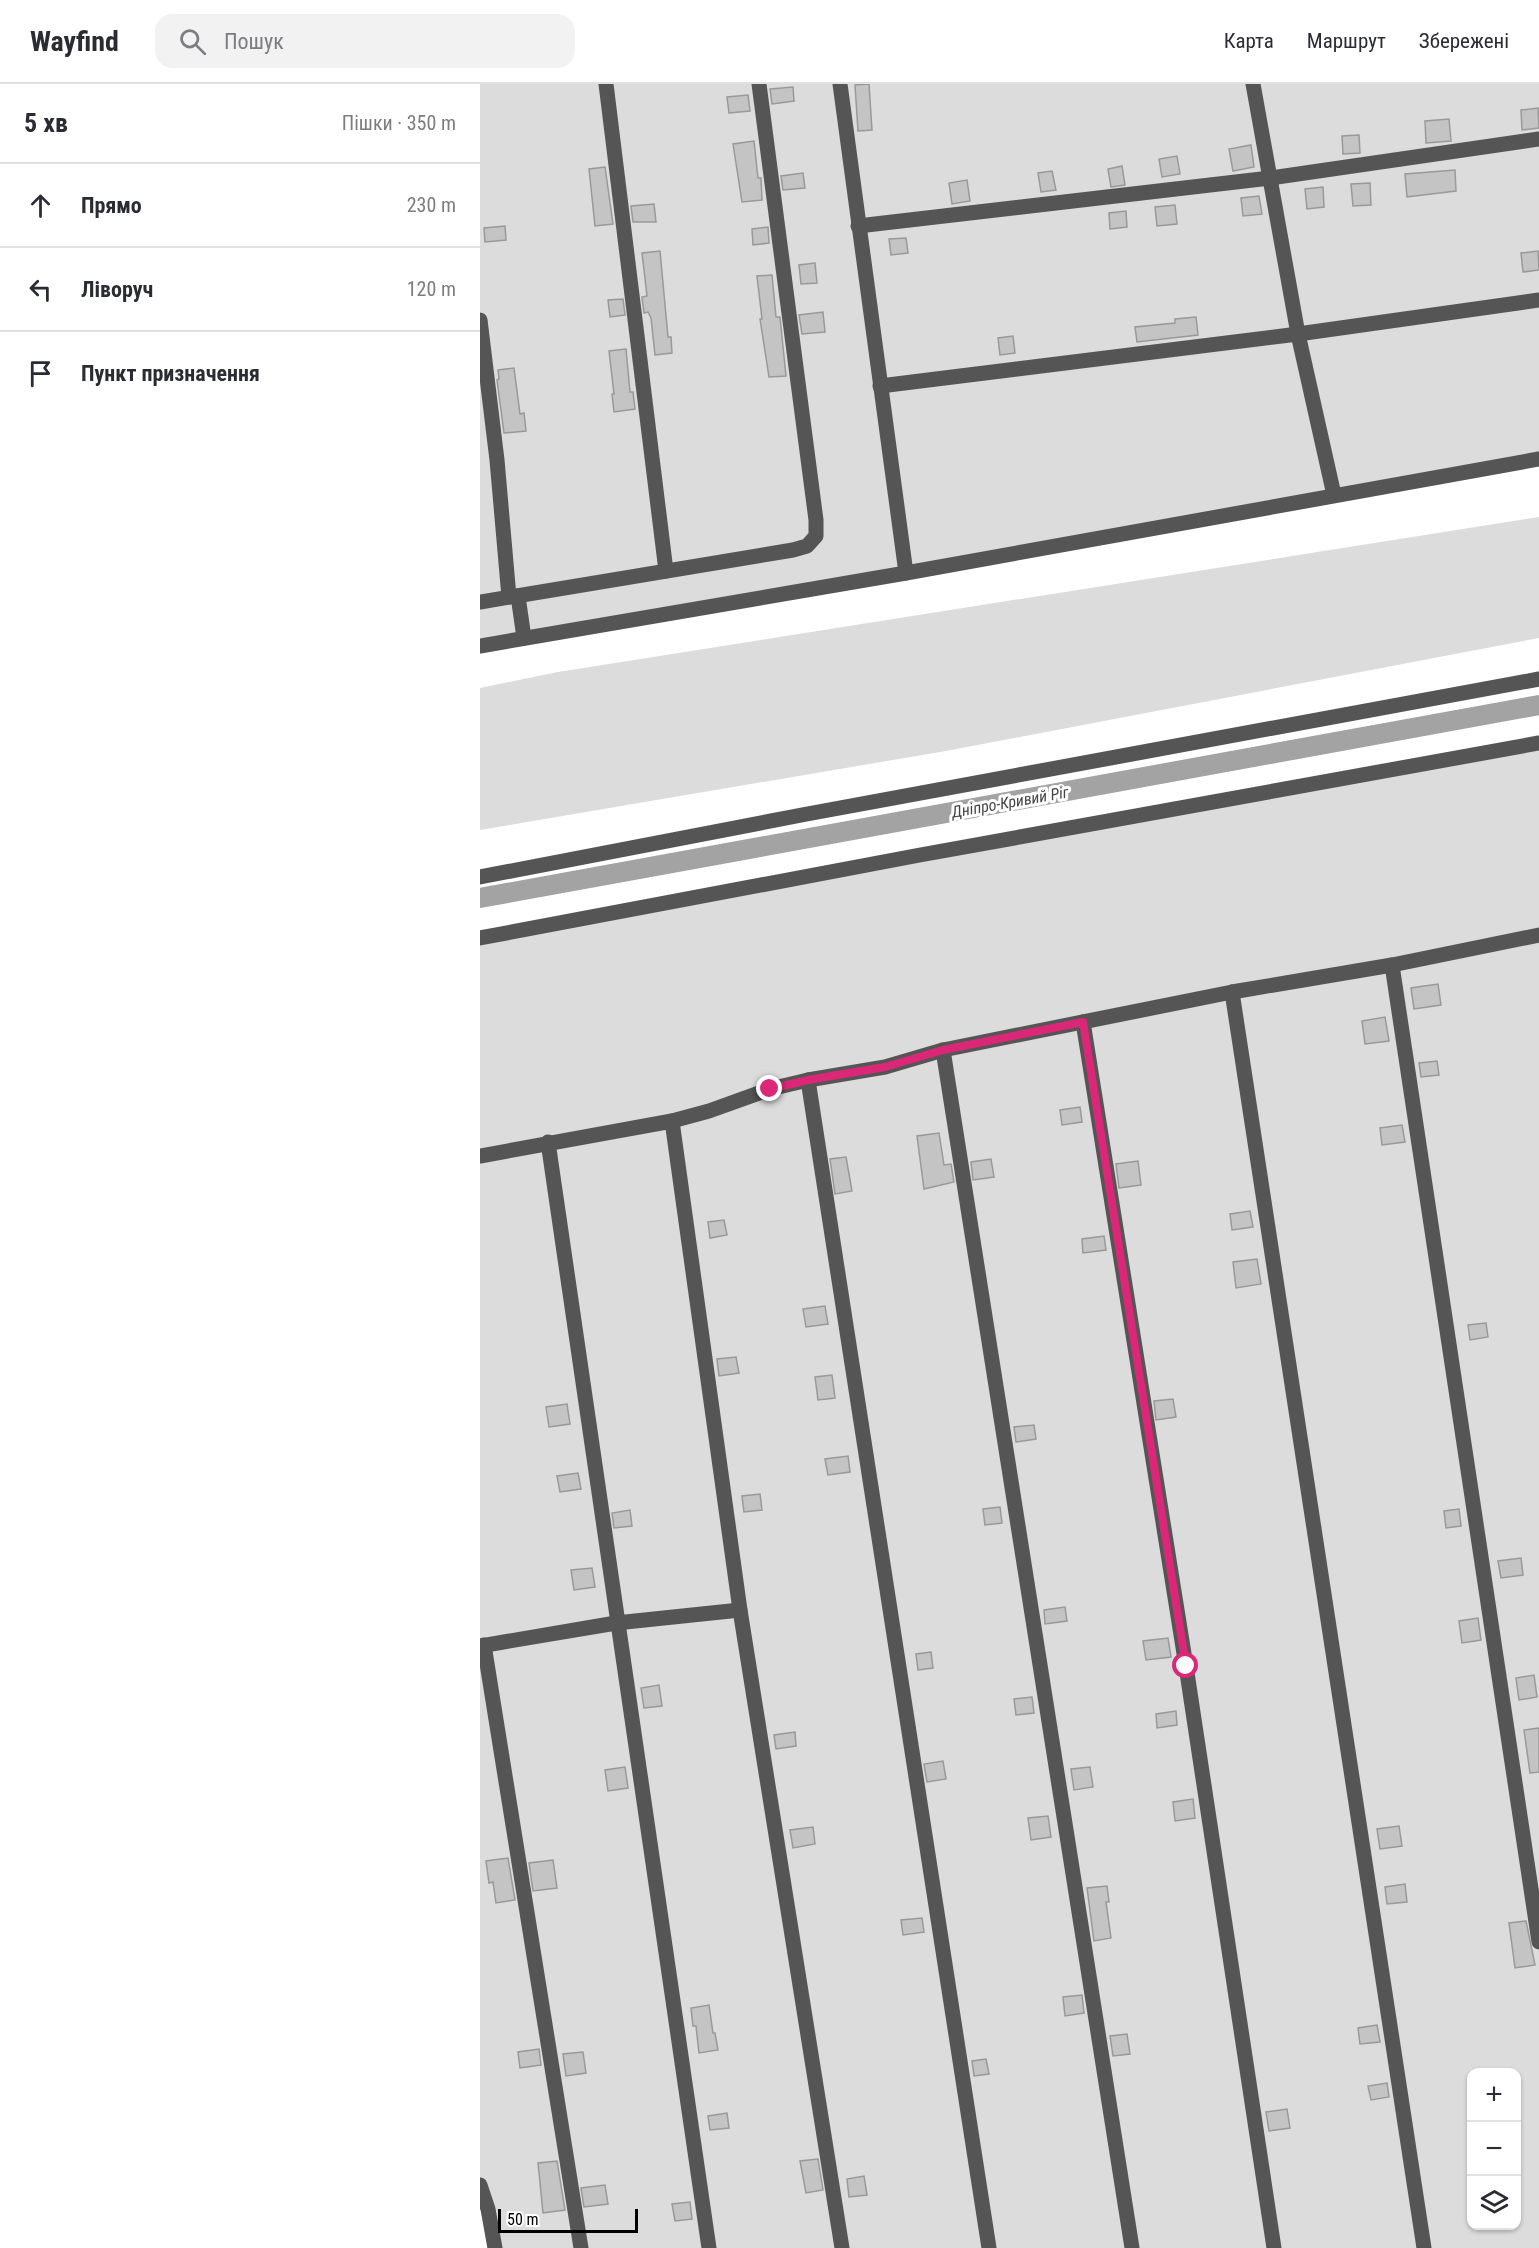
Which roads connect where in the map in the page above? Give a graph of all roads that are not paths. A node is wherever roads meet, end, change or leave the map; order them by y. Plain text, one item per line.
1 (606, 84) edge
2 (759, 84) edge
3 (840, 84) edge
4 (1253, 84) edge
5 (1539, 139) edge
6 (1270, 178) junction
7 (858, 226) junction
8 (1539, 300) edge
9 (480, 320) edge
10 (1298, 334) junction
11 (880, 386) junction
12 (1539, 459) edge
13 (1334, 495) junction
14 (666, 571) junction
15 (906, 573) junction
16 (513, 597) junction
17 (480, 602) edge
18 (524, 638) junction
19 (480, 646) edge
20 (1539, 679) edge
21 (1539, 743) edge
22 (480, 877) edge
23 (1539, 935) edge
24 (480, 938) edge
25 (1392, 965) junction
26 (1232, 992) junction
27 (1083, 1022) junction
28 (943, 1050) junction
29 (808, 1080) junction
30 (672, 1121) junction
31 (548, 1142) junction
32 (480, 1156) edge
33 (740, 1610) junction
34 (616, 1623) junction
35 (482, 1646) edge
36 (1539, 1942) edge
37 (480, 2185) edge
38 (495, 2248) edge
39 (581, 2248) edge
40 (709, 2248) edge
41 (842, 2248) edge
42 (989, 2248) edge
43 (1132, 2248) edge
44 (1274, 2248) edge
45 (1424, 2248) edge

1 - 14 street
2 - 14 street
3 - 7 street
4 - 6 street
5 - 6 street
6 - 7 street
6 - 10 street
7 - 11 street
8 - 10 street
9 - 16 street
10 - 11 street
10 - 13 street
11 - 15 street
12 - 13 street
13 - 15 street
14 - 16 street
15 - 18 street
16 - 17 street
16 - 18 street
18 - 19 street
20 - 22 street
21 - 24 street
23 - 25 street
25 - 26 street
25 - 36 street
26 - 27 street
26 - 45 street
27 - 28 street
27 - 44 street
28 - 29 street
28 - 43 street
29 - 30 street
29 - 42 street
30 - 31 street
30 - 33 street
31 - 32 street
31 - 34 street
33 - 34 street
33 - 41 street
34 - 35 street
34 - 40 street
35 - 39 street
37 - 38 street

